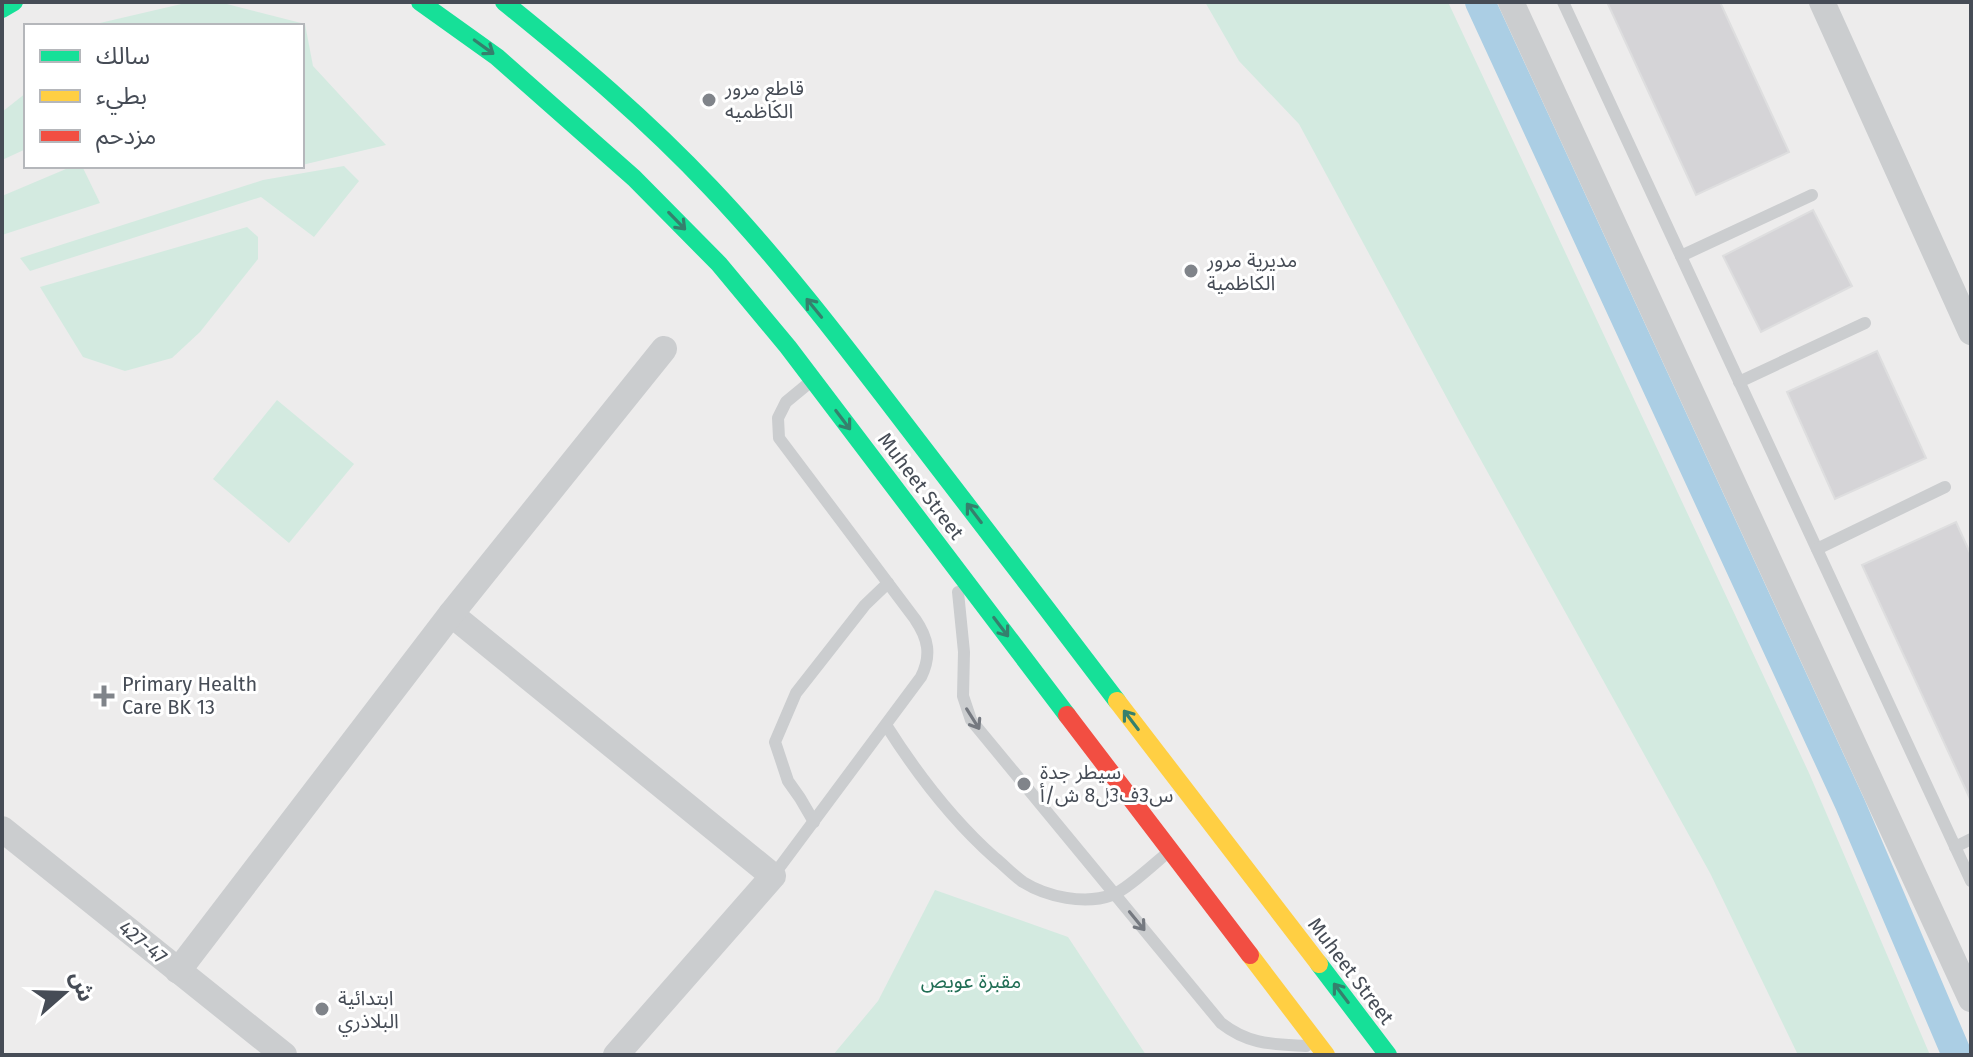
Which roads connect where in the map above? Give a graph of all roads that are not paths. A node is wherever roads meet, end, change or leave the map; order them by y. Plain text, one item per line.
1 (14, 2) edge
2 (420, 2) edge
3 (504, 2) edge
4 (1511, 2) edge
5 (1563, 2) edge
6 (1822, 2) edge
7 (2, 9) edge
8 (1812, 195) dead end
9 (1681, 256) junction
10 (1865, 323) dead end
11 (1971, 332) edge
12 (664, 349) dead end
13 (813, 380) junction
14 (1739, 382) junction
15 (1945, 487) dead end
16 (1817, 549) junction
17 (951, 561) junction
18 (888, 583) junction
19 (451, 614) junction
20 (886, 725) junction
21 (1155, 771) junction
22 (1120, 784) junction
23 (1184, 808) junction
24 (814, 822) junction
25 (2, 829) edge
26 (1971, 839) edge
27 (1166, 844) junction
28 (1955, 847) junction
29 (773, 876) junction
30 (1971, 881) edge
31 (1115, 895) junction
32 (178, 971) junction
33 (1971, 999) edge
34 (1323, 1051) edge
35 (284, 1055) edge
36 (617, 1055) edge
37 (1388, 1055) edge

1 - 7 main road
2 -> 13 main road, Muheet Street
21 -> 3 main road, Muheet Street
4 - 33 street
5 - 9 lane
6 - 11 street
8 - 9 lane
9 - 14 lane
10 - 14 lane
12 - 19 street
13 -> 17 main road, Muheet Street
13 - 18 lane
14 - 16 lane
15 - 16 lane
16 - 28 lane
17 -> 22 main road, Muheet Street
17 -> 31 lane
18 - 20 lane
18 - 24 lane
19 - 29 street
19 - 32 street
20 - 24 lane
20 - 31 lane
21 - 22 main road
21 - 23 main road, Muheet Street
22 - 27 main road, Muheet Street
23 - 27 main road
37 -> 23 main road, Muheet Street
24 - 29 lane
25 - 32 street, 427-47
26 - 28 lane
27 - 31 lane
27 - 34 main road, Muheet Street
28 - 30 lane
29 - 36 street
31 -> 34 lane
32 - 35 street, 427-47

